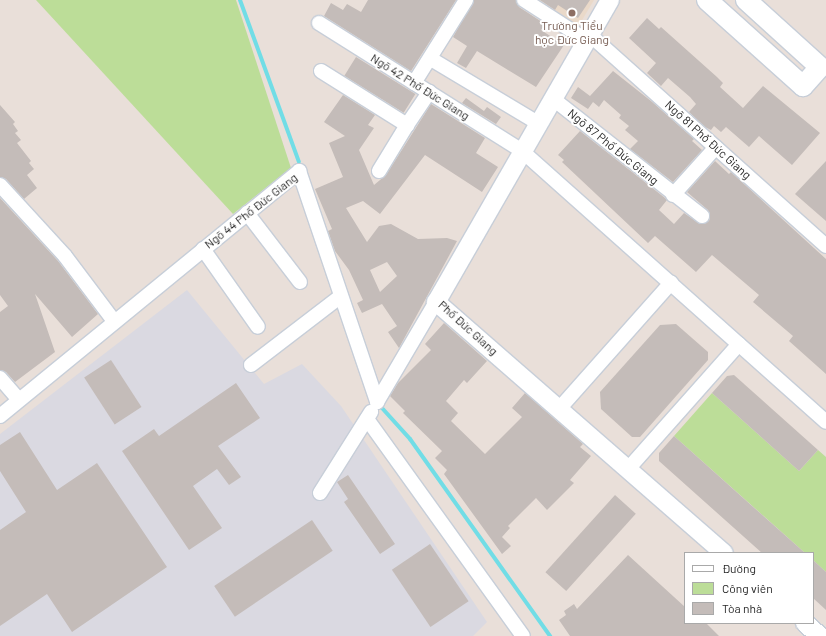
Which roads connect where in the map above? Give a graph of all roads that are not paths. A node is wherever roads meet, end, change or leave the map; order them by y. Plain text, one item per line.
1 (466, 0) edge
2 (524, 0) edge
3 (610, 0) edge
4 (707, 0) edge
5 (746, 0) edge
6 (318, 23) dead end
7 (588, 37) junction
8 (431, 59) junction
9 (322, 71) dead end
10 (414, 83) junction
11 (428, 92) junction
12 (552, 98) junction
13 (538, 123) junction
14 (407, 125) junction
15 (716, 148) junction
16 (522, 151) junction
17 (379, 171) dead end
18 (0, 185) edge
19 (673, 195) junction
20 (247, 213) junction
21 (702, 216) dead end
22 (826, 246) edge
23 (203, 249) junction
24 (300, 282) dead end
25 (671, 283) junction
26 (341, 296) junction
27 (436, 302) junction
28 (114, 321) junction
29 (258, 327) dead end
30 (739, 344) junction
31 (251, 365) dead end
32 (0, 378) edge
33 (18, 399) junction
34 (377, 402) junction
35 (559, 409) junction
36 (0, 416) edge
37 (367, 419) junction
38 (826, 422) edge
39 (628, 470) junction
40 (320, 493) dead end
41 (723, 552) edge
42 (523, 636) edge

1 - 8 street
2 - 7 street, Ngõ 81 Phố Đức Giang
3 - 7 street, Phố Đức Giang
4 - 5 main road
6 - 10 street, Ngõ 42 Phố Đức Giang
7 - 12 street, Phố Đức Giang
7 - 15 street, Ngõ 81 Phố Đức Giang
8 - 10 street
8 - 13 street
9 - 14 street
10 - 11 street, Ngõ 42 Phố Đức Giang
11 - 14 street
11 - 16 street, Ngõ 42 Phố Đức Giang
12 - 13 street, Phố Đức Giang
12 - 19 street, Ngõ 87 Phố Đức Giang
13 - 16 street, Phố Đức Giang
14 - 17 street
15 - 19 street
15 - 22 street, Ngõ 81 Phố Đức Giang
16 - 25 street, Ngõ 42 Phố Đức Giang
16 - 27 street, Phố Đức Giang
18 - 28 street
19 - 21 street, Ngõ 87 Phố Đức Giang
20 - 23 street, Ngõ 44 Phố Đức Giang
20 - 24 street
20 - 26 street, Ngõ 44 Phố Đức Giang
23 - 28 street, Ngõ 44 Phố Đức Giang
23 - 29 street
25 - 30 street, Ngõ 42 Phố Đức Giang
25 - 35 street
26 - 31 street
26 - 34 street, Ngõ 44 Phố Đức Giang
27 - 34 street
27 - 35 street, Phố Đức Giang
28 - 33 street, Ngõ 44 Phố Đức Giang
30 - 38 street, Ngõ 42 Phố Đức Giang
30 - 39 street
32 - 33 street
33 - 36 street, Ngõ 44 Phố Đức Giang
34 - 37 street
35 - 39 street, Phố Đức Giang
37 - 40 street
37 - 42 street
39 - 41 street, Phố Đức Giang

